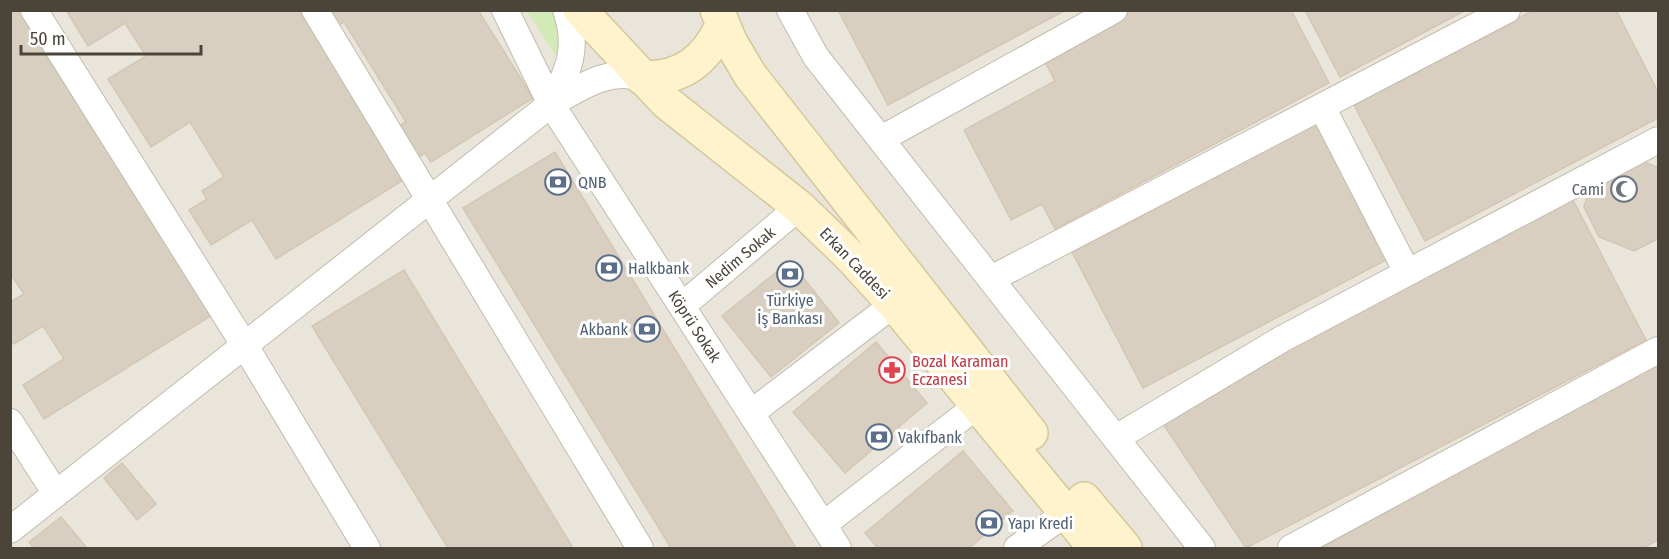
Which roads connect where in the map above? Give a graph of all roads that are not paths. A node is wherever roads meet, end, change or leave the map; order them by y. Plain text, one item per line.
1 (34, 10) edge
2 (315, 10) edge
3 (505, 10) edge
4 (566, 10) edge
5 (580, 10) edge
6 (790, 10) edge
7 (1113, 10) edge
8 (1507, 10) edge
9 (724, 16) edge
10 (642, 78) junction
11 (551, 104) junction
12 (1322, 107) junction
13 (881, 139) junction
14 (1659, 140) edge
15 (430, 200) junction
16 (799, 207) junction
17 (1407, 272) junction
18 (991, 279) junction
19 (894, 304) junction
20 (682, 306) junction
21 (245, 346) junction
22 (1659, 350) edge
23 (978, 405) junction
24 (751, 413) junction
25 (10, 422) edge
26 (1116, 438) junction
27 (56, 494) junction
28 (1066, 513) junction
29 (823, 525) junction
30 (10, 530) edge
31 (367, 549) edge
32 (640, 549) edge
33 (838, 549) edge
34 (1017, 549) edge
35 (1095, 549) edge
36 (1125, 549) edge
37 (1202, 549) edge
38 (1291, 549) edge

1 - 21 street
2 - 15 street
3 - 11 street, Köprü Sokak
4 - 11 street
5 - 10 main road, Erkan Caddesi
6 - 13 street
7 - 13 street
8 - 12 street
9 - 10 main road
9 - 36 main road, Erkan Caddesi
10 - 11 street
10 - 16 main road, Erkan Caddesi
11 - 15 street
11 - 20 street, Köprü Sokak
12 - 17 street
12 - 18 street
13 - 18 street
14 - 17 street
15 - 21 street
15 - 32 street
16 - 19 main road, Erkan Caddesi
16 - 20 street, Nedim Sokak
17 - 26 street
18 - 26 street
19 - 23 main road, Erkan Caddesi
19 - 24 street
20 - 24 street, Köprü Sokak
21 - 27 street
21 - 31 street
22 - 38 street
23 - 28 main road, Erkan Caddesi
23 - 29 street
24 - 29 street, Köprü Sokak
25 - 27 street
26 - 37 street
27 - 30 street
28 - 34 street
28 - 35 main road, Erkan Caddesi
29 - 33 street, Köprü Sokak

